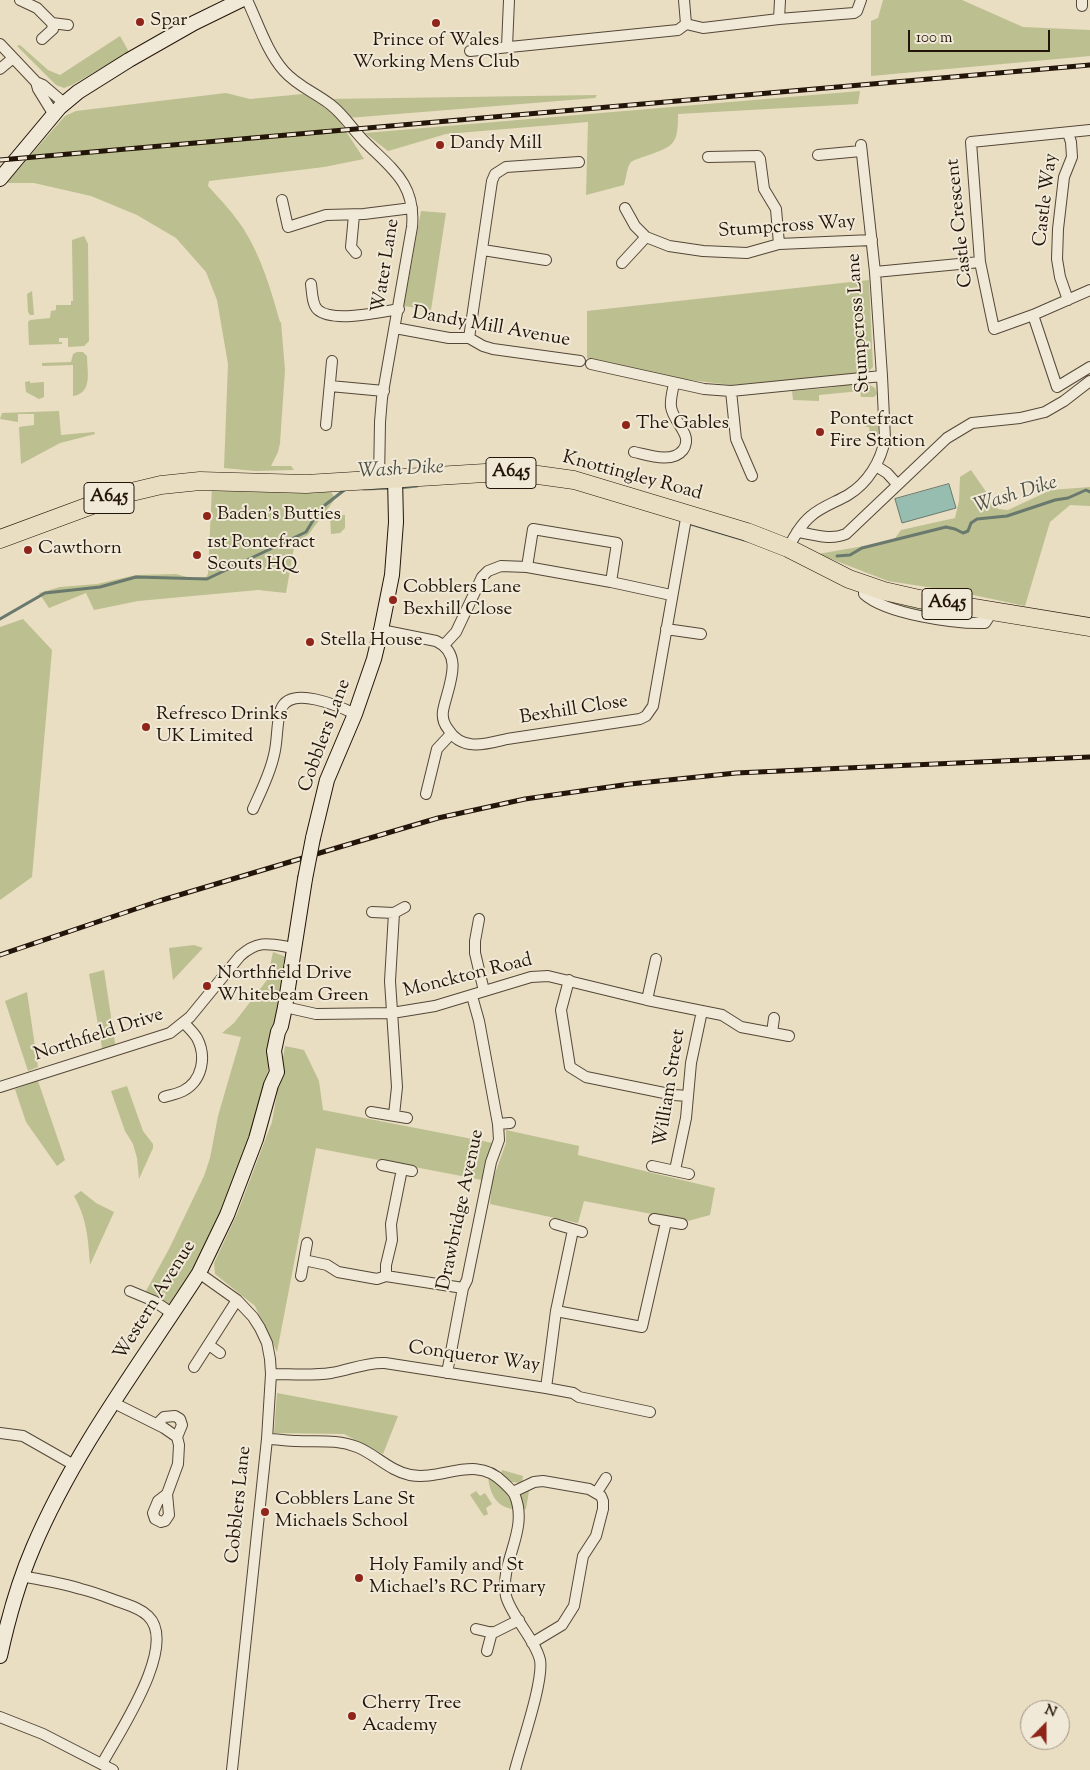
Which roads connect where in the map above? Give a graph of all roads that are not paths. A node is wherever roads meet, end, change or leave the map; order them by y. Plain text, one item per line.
1 (20, 0) edge
2 (240, 0) edge
3 (509, 0) edge
4 (684, 0) edge
5 (780, 0) edge
6 (861, 0) edge
7 (779, 19) junction
8 (52, 23) junction
9 (686, 24) junction
10 (68, 25) dead end
11 (42, 39) dead end
12 (0, 44) edge
13 (507, 48) junction
14 (470, 51) dead end
15 (12, 58) junction
16 (0, 69) edge
17 (36, 82) junction
18 (64, 103) junction
19 (54, 114) junction
20 (1090, 130) edge
21 (1068, 133) junction
22 (818, 156) dead end
23 (708, 157) dead end
24 (579, 162) dead end
25 (0, 179) edge
26 (282, 200) dead end
27 (412, 208) junction
28 (626, 208) dead end
29 (354, 215) junction
30 (646, 236) junction
31 (872, 240) junction
32 (779, 244) junction
33 (483, 250) junction
34 (356, 252) dead end
35 (546, 260) dead end
36 (980, 262) junction
37 (622, 263) dead end
38 (875, 272) junction
39 (311, 284) dead end
40 (1090, 290) edge
41 (1068, 300) junction
42 (398, 309) junction
43 (1033, 315) junction
44 (395, 328) junction
45 (470, 338) junction
46 (332, 360) dead end
47 (580, 361) dead end
48 (591, 364) dead end
49 (1090, 368) edge
50 (882, 376) junction
51 (1090, 381) edge
52 (674, 383) junction
53 (330, 386) junction
54 (384, 391) junction
55 (731, 391) junction
56 (326, 424) dead end
57 (634, 452) dead end
58 (876, 466) junction
59 (752, 476) dead end
60 (391, 484) junction
61 (897, 484) junction
62 (685, 520) junction
63 (797, 532) junction
64 (0, 540) edge
65 (788, 548) junction
66 (527, 567) junction
67 (611, 582) junction
68 (671, 596) junction
69 (1090, 628) edge
70 (666, 629) junction
71 (381, 630) junction
72 (701, 634) dead end
73 (444, 645) junction
74 (355, 714) junction
75 (451, 734) junction
76 (426, 794) dead end
77 (253, 809) dead end
78 (405, 907) dead end
79 (372, 912) dead end
80 (394, 913) junction
81 (479, 919) dead end
82 (294, 948) junction
83 (656, 959) dead end
84 (569, 980) junction
85 (484, 991) junction
86 (472, 996) junction
87 (646, 1000) junction
88 (285, 1008) junction
89 (702, 1011) junction
90 (392, 1013) junction
91 (774, 1018) dead end
92 (184, 1023) junction
93 (772, 1033) junction
94 (789, 1036) dead end
95 (0, 1086) edge
96 (688, 1096) junction
97 (164, 1097) dead end
98 (371, 1112) dead end
99 (394, 1115) junction
100 (407, 1118) dead end
101 (510, 1123) dead end
102 (498, 1124) junction
103 (382, 1165) dead end
104 (652, 1166) dead end
105 (675, 1170) junction
106 (689, 1174) dead end
107 (654, 1219) dead end
108 (666, 1222) junction
109 (555, 1224) dead end
110 (682, 1224) dead end
111 (307, 1243) dead end
112 (304, 1260) junction
113 (199, 1273) junction
114 (301, 1276) dead end
115 (386, 1276) junction
116 (463, 1288) junction
117 (130, 1291) dead end
118 (237, 1300) junction
119 (556, 1311) junction
120 (173, 1314) junction
121 (209, 1345) junction
122 (220, 1353) dead end
123 (194, 1366) dead end
124 (448, 1373) junction
125 (271, 1374) junction
126 (546, 1388) junction
127 (114, 1403) junction
128 (650, 1412) dead end
129 (157, 1424) junction
130 (0, 1433) edge
131 (177, 1437) junction
132 (267, 1439) junction
133 (74, 1465) junction
134 (606, 1478) dead end
135 (513, 1492) junction
136 (597, 1492) junction
137 (167, 1494) dead end
138 (22, 1576) junction
139 (519, 1620) junction
140 (476, 1628) dead end
141 (492, 1632) junction
142 (532, 1644) junction
143 (487, 1651) dead end
144 (0, 1656) edge
145 (0, 1717) edge
146 (102, 1764) junction
147 (113, 1770) edge
148 (232, 1770) edge
149 (515, 1770) edge

1 - 8 street
2 - 18 street
2 - 27 street, Water Lane
3 - 13 street
4 - 9 street
5 - 7 street
6 - 7 street
7 - 9 street
8 - 10 street
8 - 11 street
9 - 13 street
12 - 15 street
13 - 14 street
15 - 16 street
15 - 17 street
17 - 18 street
17 - 19 street
18 - 19 street
19 - 25 street
20 - 21 street, Castle Crescent
21 - 36 street, Castle Crescent
21 - 41 street, Castle Way
22 - 31 street, Stumpcross Lane
23 - 32 street
24 - 33 street
26 - 29 street
27 - 29 street
27 - 42 street, Water Lane
28 - 30 street, Stumpcross Way
29 - 34 street
30 - 32 street, Stumpcross Way
30 - 37 street
31 - 32 street, Stumpcross Way
31 - 38 street, Stumpcross Lane
33 - 35 street
33 - 45 street
36 - 38 street
36 - 43 street, Castle Crescent
38 - 50 street, Stumpcross Lane
39 - 42 street
40 - 41 street
41 - 43 street
42 - 44 street, Water Lane
43 - 49 street
44 - 45 street, Dandy Mill Avenue
44 - 54 street, Water Lane
45 - 47 street, Dandy Mill Avenue
46 - 53 street
48 - 52 street
50 - 55 street
50 - 58 street, Stumpcross Lane
51 - 61 street
52 - 55 street
52 - 57 street
53 - 54 street
53 - 56 street
54 - 60 street, Water Lane
55 - 59 street
58 - 61 street
58 - 63 street, Stumpcross Lane
60 - 62 highway, Knottingley Road / A645
60 - 64 highway, Knottingley Road / A645
60 - 71 street, Cobblers Lane
61 - 63 street
62 - 65 highway, Knottingley Road / A645
62 - 68 street, Bexhill Close
63 - 65 street, Stumpcross Lane
65 - 69 highway, Knottingley Road / A645
66 - 67 street
66 - 67 street
66 - 73 street
67 - 68 street
68 - 70 street, Bexhill Close
70 - 72 street
70 - 75 street, Bexhill Close
71 - 73 street
71 - 74 street, Cobblers Lane
73 - 75 street
74 - 77 street
74 - 82 street, Cobblers Lane, bridge
75 - 76 street
78 - 80 street
79 - 80 street
80 - 90 street
81 - 85 street
82 - 88 street, Western Avenue
82 - 92 street, Northfield Drive
83 - 87 street
84 - 85 street, Monckton Road
84 - 87 street, Monckton Road
84 - 96 street
85 - 86 street, Monckton Road
86 - 90 street, Monckton Road
86 - 102 street, Drawbridge Avenue
87 - 89 street, Monckton Road
88 - 90 street, Monckton Road
88 - 113 street, Western Avenue
89 - 93 street, Monckton Road
89 - 96 street, William Street
90 - 99 street
91 - 93 street
92 - 95 street, Northfield Drive
92 - 97 street
93 - 94 street, Monckton Road
96 - 105 street, William Street
98 - 99 street
99 - 100 street
101 - 102 street
102 - 116 street, Drawbridge Avenue
103 - 115 street
104 - 105 street
105 - 106 street
107 - 108 street
108 - 110 street
108 - 119 street
109 - 119 street, Conqueror Way
111 - 112 street
112 - 114 street
112 - 115 street
113 - 118 street, Cobblers Lane
113 - 120 street, Western Avenue
115 - 116 street
116 - 124 street, Drawbridge Avenue
117 - 120 street
118 - 121 street
118 - 125 street, Cobblers Lane
119 - 126 street, Conqueror Way
120 - 127 street, Western Avenue
121 - 122 street
121 - 123 street
124 - 125 street, Conqueror Way
124 - 126 street, Conqueror Way
125 - 132 street, Cobblers Lane
126 - 128 street
127 - 129 street
127 - 133 street, Western Avenue
129 - 131 street
129 - 131 street
130 - 133 street
131 - 137 street
132 - 135 street
132 - 148 street, Cobblers Lane
133 - 138 street, Western Avenue
134 - 136 street
135 - 136 street
135 - 139 street
136 - 142 street
138 - 144 street, Western Avenue
138 - 146 street
139 - 141 street
139 - 142 street
140 - 141 street
141 - 143 street
142 - 149 street
145 - 146 street
146 - 147 street

